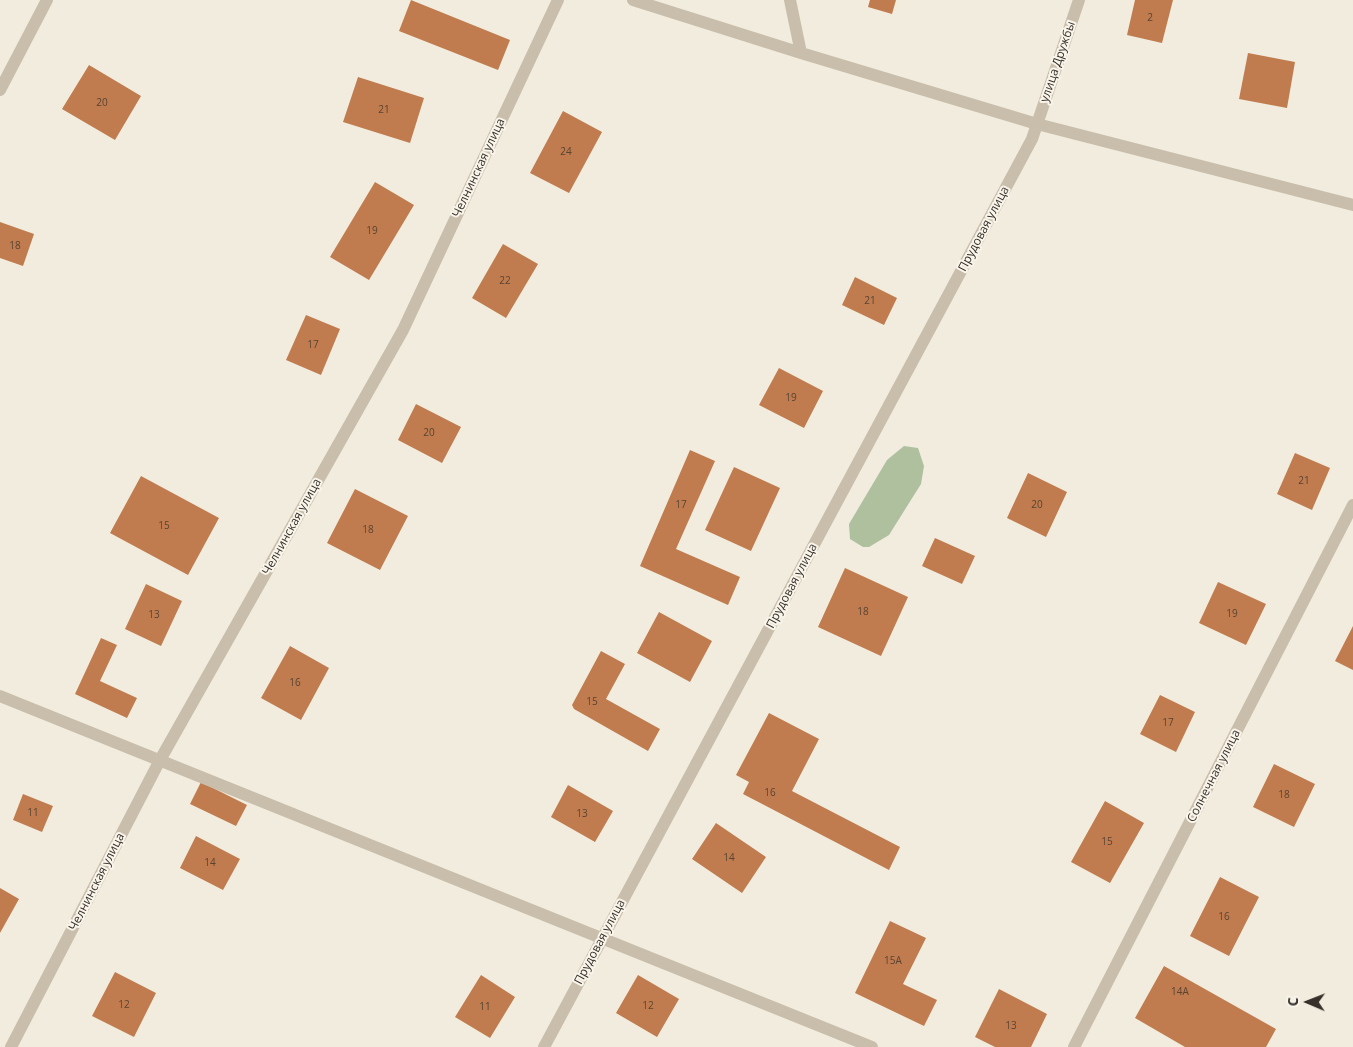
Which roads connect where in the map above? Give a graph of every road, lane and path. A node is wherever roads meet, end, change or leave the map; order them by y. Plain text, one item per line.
1 (47, 0) edge
2 (558, 0) edge
3 (633, 0) edge
4 (790, 0) edge
5 (1079, 0) edge
6 (801, 53) junction
7 (0, 90) edge
8 (1037, 124) junction
9 (1353, 205) edge
10 (1353, 504) edge
11 (0, 696) edge
12 (160, 760) junction
13 (601, 939) junction
14 (11, 1047) edge
15 (544, 1047) edge
16 (872, 1047) edge
17 (1074, 1047) edge

1 - 7 street
2 - 12 street, Челнинская улица
3 - 6 street
4 - 6 street
5 - 8 street, улица Дружбы
6 - 8 street
8 - 9 street
8 - 13 street, Прудовая улица
10 - 17 street, Солнечная улица
11 - 12 street
12 - 13 street
12 - 14 street, Челнинская улица
13 - 15 street, Прудовая улица
13 - 16 street

